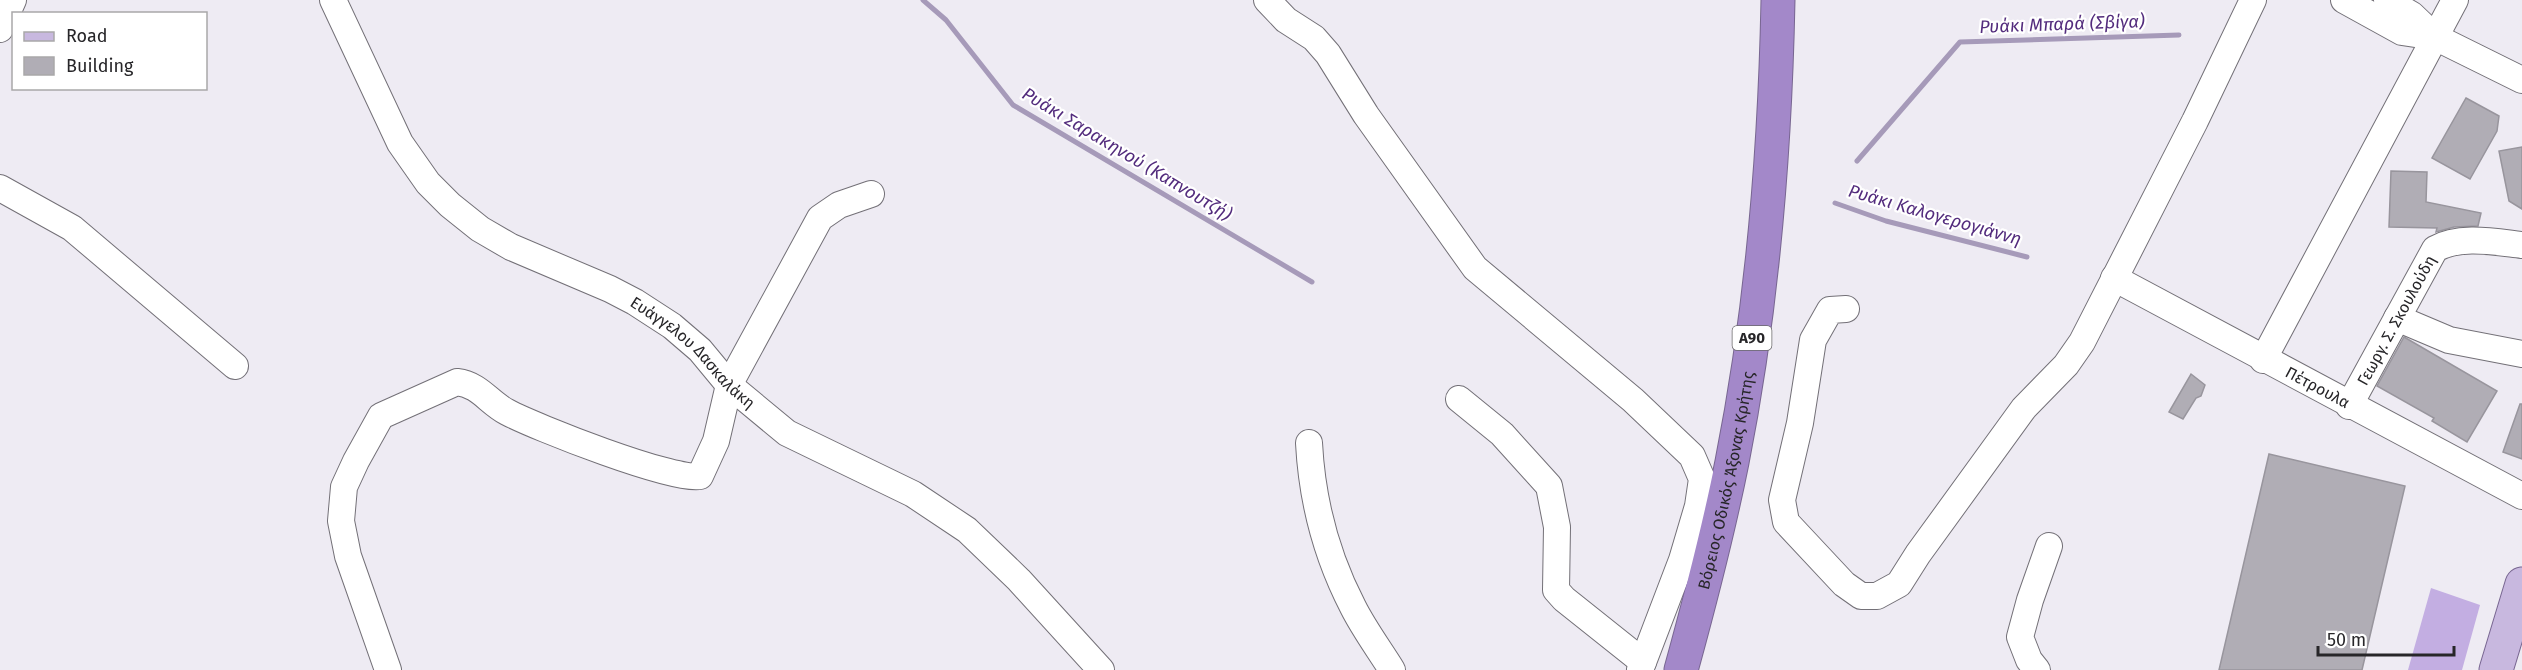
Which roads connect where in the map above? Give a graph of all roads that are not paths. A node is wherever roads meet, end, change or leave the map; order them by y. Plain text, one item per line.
1 (13, 0) edge
2 (333, 0) edge
3 (1267, 0) edge
4 (1778, 0) edge
5 (2253, 0) edge
6 (2344, 0) edge
7 (2386, 0) edge
8 (2455, 0) edge
9 (0, 29) edge
10 (2435, 38) junction
11 (2522, 80) edge
12 (0, 188) edge
13 (871, 194) dead end
14 (2522, 245) edge
15 (2114, 279) junction
16 (1846, 309) dead end
17 (2397, 318) junction
18 (2522, 354) edge
19 (2264, 360) junction
20 (235, 366) dead end
21 (729, 385) junction
22 (1459, 399) dead end
23 (2349, 405) junction
24 (1309, 443) dead end
25 (2522, 496) edge
26 (2049, 546) dead end
27 (2522, 584) edge
28 (1641, 666) edge
29 (388, 670) edge
30 (1101, 670) edge
31 (1392, 670) edge
32 (1681, 670) edge
33 (2037, 670) edge
34 (2496, 670) edge

1 - 9 street
2 - 21 street, Ευάγγελου Δασκαλάκη
3 - 28 street
4 - 32 highway, Βόρειος Οδικός Άξονας Κρήτης / Α90
5 - 15 street
6 - 10 street
7 - 10 street
8 - 10 street
10 - 11 street
10 - 19 street
12 - 20 street
13 - 21 street
14 - 17 street, Γεωργ. Σ. Σκουλούδη
15 - 16 street
15 - 19 street, Πέτρουλα
17 - 18 street
17 - 23 street, Γεωργ. Σ. Σκουλούδη
19 - 23 street, Πέτρουλα
21 - 29 street
21 - 30 street, Ευάγγελου Δασκαλάκη
22 - 28 street
23 - 25 street, Πέτρουλα
24 - 31 street
26 - 33 street
27 - 34 main road

